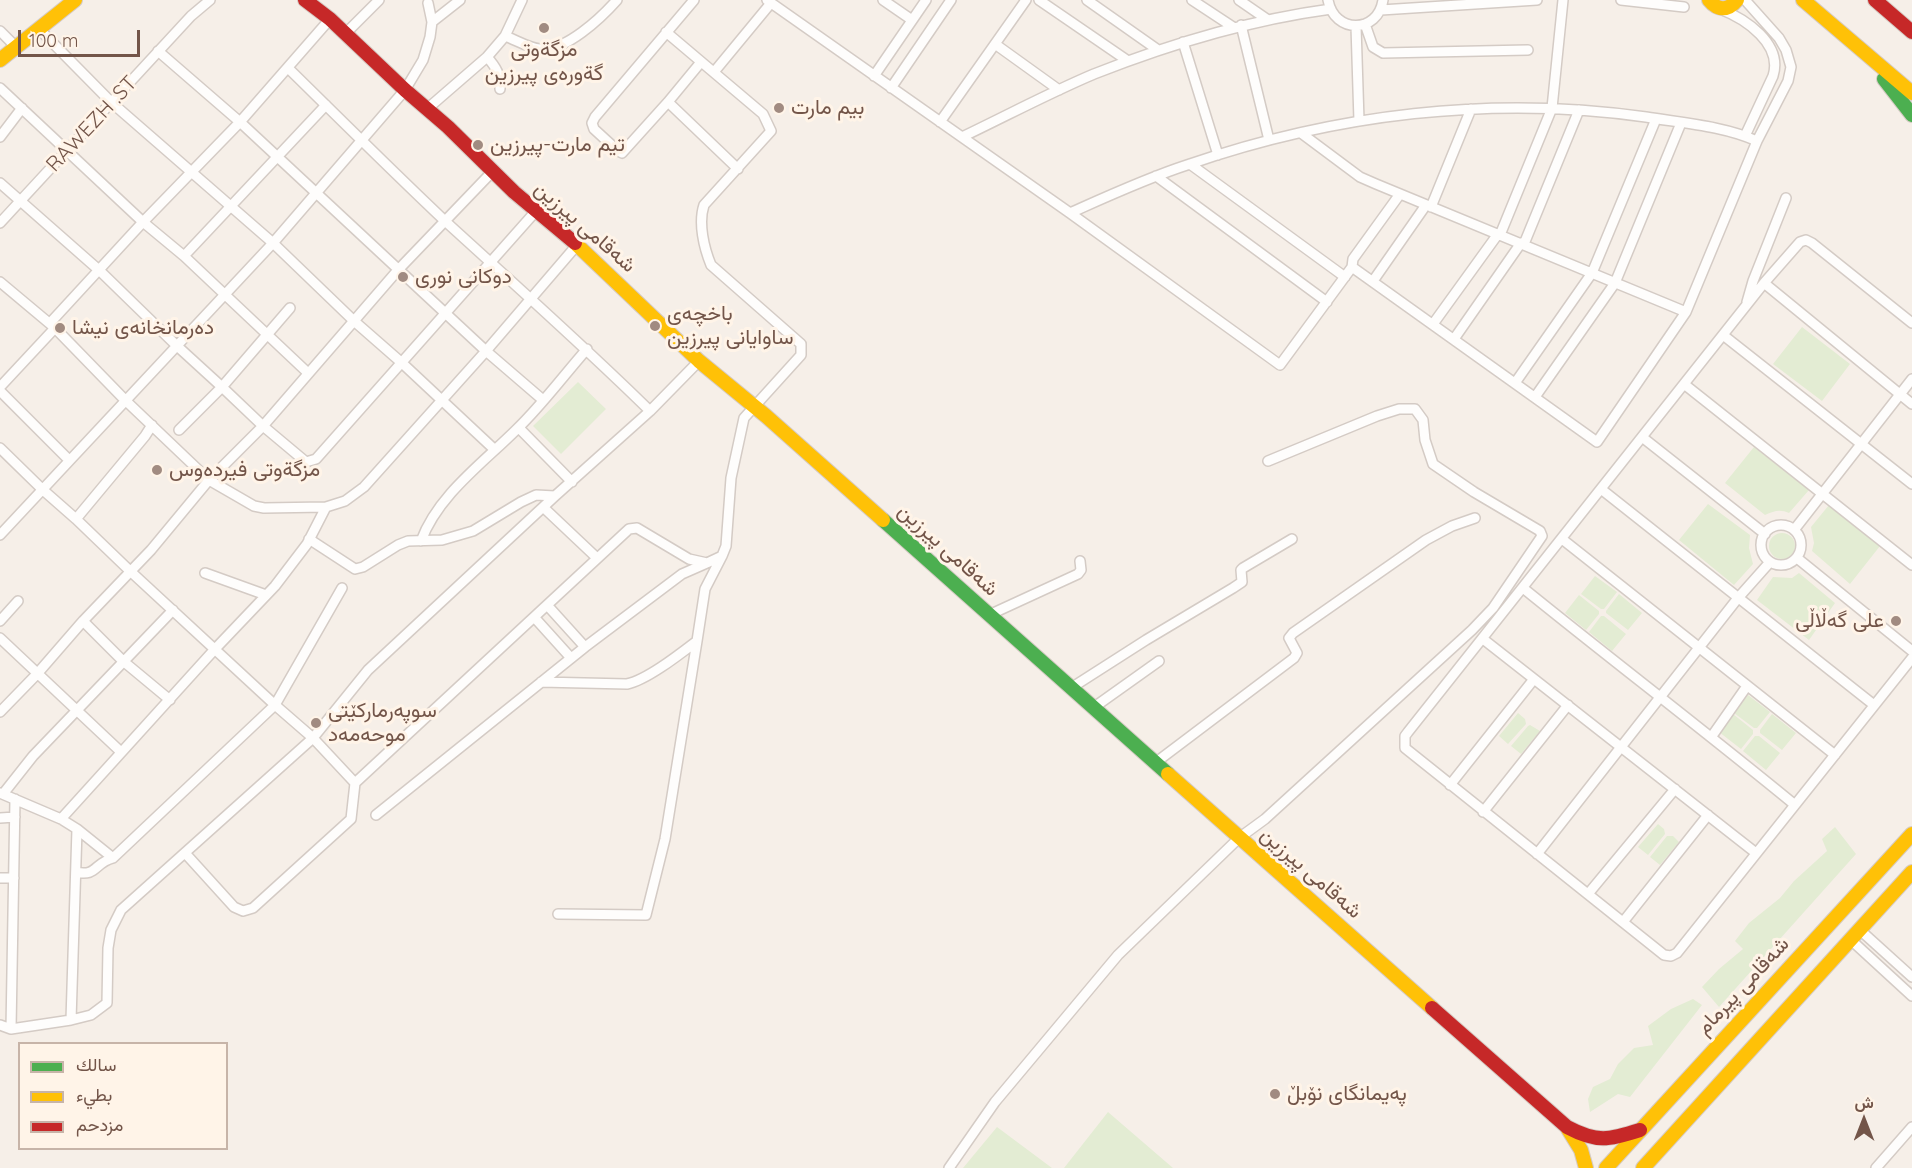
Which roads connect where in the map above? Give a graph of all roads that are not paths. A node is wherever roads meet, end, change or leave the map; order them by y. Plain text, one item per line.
1 (75, 0) edge
2 (210, 0) edge
3 (305, 0) edge
4 (380, 0) edge
5 (460, 0) edge
6 (522, 0) edge
7 (617, 0) edge
8 (694, 0) edge
9 (883, 0) edge
10 (926, 0) edge
11 (951, 0) edge
12 (1026, 0) edge
13 (1040, 0) edge
14 (1087, 0) edge
15 (1192, 0) edge
16 (1239, 0) edge
17 (1383, 0) edge
18 (1537, 0) edge
19 (1563, 0) edge
20 (1621, 0) edge
21 (1737, 0) edge
22 (1745, 0) edge
23 (1803, 0) edge
24 (1875, 0) edge
25 (769, 2) edge
26 (428, 3) dead end
27 (1711, 3) edge
28 (1330, 4) edge
29 (1683, 7) dead end
30 (1381, 10) junction
31 (330, 20) junction
32 (912, 20) junction
33 (1268, 20) junction
34 (432, 22) junction
35 (1361, 25) junction
36 (1237, 26) junction
37 (39, 29) junction
38 (0, 31) edge
39 (666, 32) junction
40 (1912, 32) edge
41 (345, 34) junction
42 (505, 36) junction
43 (1184, 42) junction
44 (995, 44) junction
45 (16, 47) junction
46 (1158, 50) junction
47 (1528, 50) dead end
48 (158, 51) junction
49 (1863, 52) junction
50 (487, 57) junction
51 (0, 60) edge
52 (701, 62) junction
53 (1128, 62) junction
54 (288, 68) junction
55 (714, 72) junction
56 (874, 76) junction
57 (0, 88) edge
58 (891, 88) junction
59 (500, 89) dead end
60 (405, 90) junction
61 (1059, 90) junction
62 (1912, 93) edge
63 (111, 102) junction
64 (668, 102) junction
65 (326, 105) junction
66 (22, 108) junction
67 (1552, 108) junction
68 (427, 109) junction
69 (1472, 109) junction
70 (1579, 110) junction
71 (1912, 115) edge
72 (1656, 119) junction
73 (1359, 121) junction
74 (240, 122) junction
75 (940, 122) junction
76 (1681, 123) junction
77 (1301, 133) junction
78 (1745, 136) junction
79 (0, 137) edge
80 (962, 137) junction
81 (360, 140) junction
82 (1269, 140) junction
83 (1757, 141) junction
84 (66, 150) junction
85 (1218, 155) junction
86 (278, 157) junction
87 (1190, 164) junction
88 (738, 169) junction
89 (193, 172) junction
90 (492, 172) junction
91 (1156, 176) junction
92 (0, 183) edge
93 (316, 193) junction
94 (1400, 194) junction
95 (1786, 198) dead end
96 (21, 201) junction
97 (1429, 206) junction
98 (231, 207) junction
99 (536, 212) junction
100 (1070, 213) junction
101 (143, 222) junction
102 (446, 222) junction
103 (0, 223) edge
104 (1499, 234) junction
105 (273, 243) junction
106 (1522, 244) junction
107 (577, 245) junction
108 (184, 256) junction
109 (491, 262) junction
110 (1352, 267) junction
111 (399, 270) junction
112 (100, 271) junction
113 (1593, 273) junction
114 (1345, 278) junction
115 (1373, 281) junction
116 (0, 282) edge
117 (1615, 283) junction
118 (1764, 283) junction
119 (224, 295) junction
120 (532, 299) junction
121 (1327, 302) junction
122 (290, 308) dead end
123 (446, 312) junction
124 (1686, 312) junction
125 (1741, 312) junction
126 (354, 321) junction
127 (1912, 323) edge
128 (1433, 324) junction
129 (53, 326) junction
130 (268, 334) junction
131 (1723, 335) junction
132 (1454, 339) junction
133 (176, 345) junction
134 (587, 349) junction
135 (486, 351) junction
136 (699, 361) junction
137 (402, 363) junction
138 (308, 374) junction
139 (1912, 379) edge
140 (1515, 383) junction
141 (1684, 384) junction
142 (222, 387) junction
143 (0, 389) edge
144 (1900, 394) junction
145 (1535, 397) junction
146 (543, 399) junction
147 (124, 400) junction
148 (442, 400) junction
149 (1912, 404) edge
150 (754, 405) junction
151 (650, 411) junction
152 (152, 425) junction
153 (263, 426) junction
154 (519, 428) junction
155 (179, 430) dead end
156 (1642, 437) junction
157 (1861, 444) junction
158 (495, 450) junction
159 (4, 451) edge
160 (69, 460) junction
161 (1268, 461) dead end
162 (0, 463) edge
163 (209, 480) junction
164 (572, 482) junction
165 (1912, 484) edge
166 (1601, 489) junction
167 (43, 490) junction
168 (1822, 493) junction
169 (555, 496) junction
170 (326, 507) junction
171 (543, 507) junction
172 (1475, 518) dead end
173 (76, 519) junction
174 (1794, 530) junction
175 (1765, 534) junction
176 (0, 535) edge
177 (309, 539) junction
178 (1292, 539) dead end
179 (1562, 539) junction
180 (421, 541) junction
181 (722, 556) junction
182 (597, 558) junction
183 (1797, 558) junction
184 (1080, 561) dead end
185 (1770, 562) junction
186 (707, 563) junction
187 (1912, 565) edge
188 (129, 570) junction
189 (205, 573) dead end
190 (342, 588) dead end
191 (1523, 588) junction
192 (267, 595) junction
193 (1738, 598) junction
194 (18, 601) dead end
195 (547, 605) junction
196 (173, 610) junction
197 (989, 615) junction
198 (534, 617) junction
199 (0, 621) edge
200 (82, 621) junction
201 (0, 638) edge
202 (1483, 639) junction
203 (697, 641) junction
204 (585, 647) junction
205 (1699, 648) junction
206 (215, 649) junction
207 (1912, 651) edge
208 (1912, 657) edge
209 (571, 658) junction
210 (123, 661) junction
211 (1159, 661) dead end
212 (37, 674) junction
213 (1534, 679) junction
214 (542, 682) junction
215 (1748, 686) junction
216 (1071, 688) junction
217 (1660, 698) junction
218 (170, 700) junction
219 (275, 705) junction
220 (1568, 705) junction
221 (1874, 705) junction
222 (1093, 708) junction
223 (77, 709) junction
224 (0, 712) edge
225 (1712, 736) junction
226 (313, 738) junction
227 (1621, 747) junction
228 (121, 752) junction
229 (1835, 755) junction
230 (1155, 763) junction
231 (355, 783) junction
232 (1450, 785) junction
233 (1675, 789) junction
234 (1, 793) edge
235 (15, 799) junction
236 (1795, 805) junction
237 (1483, 812) junction
238 (376, 814) dead end
239 (1708, 815) junction
240 (15, 817) junction
241 (0, 818) edge
242 (61, 819) junction
243 (77, 830) junction
244 (1912, 834) edge
245 (1239, 838) junction
246 (185, 853) junction
247 (1756, 853) junction
248 (1537, 854) junction
249 (112, 858) junction
250 (76, 872) junction
251 (1912, 872) edge
252 (0, 878) edge
253 (14, 878) junction
254 (1588, 894) junction
255 (558, 914) dead end
256 (1623, 922) junction
257 (1856, 935) junction
258 (1912, 977) edge
259 (1912, 996) edge
260 (71, 1020) junction
261 (0, 1025) edge
262 (10, 1029) junction
263 (1567, 1127) junction
264 (1912, 1127) edge
265 (1640, 1130) junction
266 (1647, 1166) edge
267 (949, 1168) edge
268 (1586, 1168) edge
269 (1606, 1168) edge
270 (1876, 1168) edge

1 - 37 main road
2 - 48 street, RAWEZH .ST
3 - 31 main road, شەقامی پیرزین
4 - 41 street
5 - 34 street
6 - 42 street
7 - 42 street
8 - 39 street
9 - 32 street
10 - 32 street
11 - 58 street
12 - 44 street
13 - 53 street
14 - 46 street
15 - 36 street
16 - 33 street
17 - 30 street
18 - 30 street
19 - 67 street
20 - 29 street
21 - 27 main road
22 - 83 street
23 - 49 main road
24 - 40 main road
25 - 55 street
25 - 56 street
26 - 34 street
27 - 78 street
28 - 33 street
28 - 35 street
30 - 35 street
31 - 41 main road, شەقامی پیرزین
31 - 54 street
32 - 56 street
33 - 36 street
34 - 60 street
35 - 47 street
35 - 73 street
36 - 43 street
36 - 82 street
37 - 45 main road
37 - 63 street
38 - 45 street
39 - 52 street
39 - 64 street
41 - 60 main road, شەقامی پیرزین
42 - 50 street
43 - 46 street
43 - 85 street
44 - 61 street
44 - 75 street
45 - 51 main road
46 - 53 street
48 - 63 street, RAWEZH .ST
48 - 74 street
49 - 62 main road
49 - 71 main road
50 - 59 street
50 - 68 street
52 - 55 street
52 - 64 street
53 - 61 street
54 - 65 street
54 - 74 street
55 - 88 street
56 - 58 street
57 - 66 street
58 - 75 street
60 - 68 main road, شەقامی پیرزین
60 - 81 street
61 - 80 street
63 - 84 street, RAWEZH .ST
63 - 89 street
64 - 88 street
65 - 81 street
65 - 86 street
66 - 79 street
66 - 84 street
67 - 69 street
67 - 70 street
67 - 104 street
68 - 90 main road, شەقامی پیرزین
69 - 73 street
69 - 97 street
70 - 72 street
70 - 106 street
72 - 76 street
72 - 113 street
73 - 77 street
74 - 86 street
74 - 89 street
75 - 80 street
76 - 78 street
76 - 117 street
77 - 82 street
77 - 94 street
78 - 83 street
80 - 100 street
81 - 93 street
81 - 102 street
82 - 85 street
83 - 124 street
84 - 96 street, RAWEZH .ST
84 - 101 street
85 - 87 street
86 - 93 street
86 - 98 street
87 - 91 street
87 - 114 street
88 - 150 street
89 - 98 street
89 - 101 street
90 - 99 main road, شەقامی پیرزین
90 - 102 street
91 - 100 street
91 - 121 street
92 - 96 street
93 - 105 street
93 - 111 street
94 - 97 street
94 - 110 street
95 - 125 street
96 - 103 street, RAWEZH .ST
96 - 112 street
97 - 104 street
97 - 115 street
98 - 105 street
98 - 108 street
99 - 107 main road, شەقامی پیرزین
99 - 109 street
100 - 121 street
101 - 108 street
101 - 112 street
102 - 109 street
102 - 111 street
104 - 106 street
104 - 128 street
105 - 119 street
105 - 126 street
106 - 113 street
106 - 132 street
107 - 120 street
107 - 136 main road, شەقامی پیرزین
108 - 119 street
109 - 120 street
109 - 123 street
110 - 114 street
110 - 115 street
111 - 123 street
111 - 126 street
112 - 129 street
112 - 133 street
113 - 117 street
113 - 140 street
114 - 121 street
115 - 128 street
116 - 129 street
117 - 124 street
117 - 145 street
118 - 125 street
118 - 127 street
118 - 144 street
119 - 130 street
119 - 133 street
120 - 134 street
120 - 135 street
122 - 130 street
123 - 135 street
123 - 137 street
124 - 145 street
125 - 131 street
126 - 137 street
126 - 138 street
128 - 132 street
129 - 143 street
129 - 147 street
130 - 138 street
130 - 142 street
131 - 141 street
131 - 157 street
132 - 140 street
133 - 142 street
133 - 147 street
134 - 146 street
134 - 151 street
135 - 146 street
135 - 148 street
136 - 150 main road, شەقامی پیرزین
136 - 151 street
137 - 148 street
137 - 153 street
138 - 153 street
139 - 144 street
140 - 145 street
141 - 156 street
141 - 168 street
142 - 153 street
142 - 155 street
143 - 160 street
144 - 149 street
144 - 157 street
146 - 154 street
147 - 152 street
147 - 160 street
148 - 158 street
148 - 170 street
150 - 181 street
150 - 197 main road, شەقامی پیرزین
151 - 164 street
152 - 163 street
152 - 173 street
153 - 163 street
154 - 158 street
154 - 164 street
156 - 166 street
156 - 175 street
157 - 165 street
157 - 168 street
158 - 180 street
159 - 162 street
159 - 167 street
160 - 167 street
161 - 245 street
163 - 170 street
163 - 188 street
164 - 169 street
166 - 179 street
166 - 193 street
167 - 173 street
167 - 176 street
168 - 174 street
168 - 187 street
169 - 171 street
169 - 180 street
170 - 177 street
171 - 182 street
171 - 226 street
172 - 230 street
173 - 188 street
174 - 175 street
174 - 183 street
175 - 185 street
177 - 180 street
177 - 192 street
178 - 216 street
179 - 191 street
179 - 205 street
181 - 186 street
181 - 203 street
182 - 186 street
182 - 195 street
183 - 185 street
183 - 207 street
184 - 197 street
185 - 193 street
186 - 204 street
188 - 196 street
188 - 200 street
189 - 192 street
190 - 219 street
191 - 202 street
191 - 217 street
192 - 206 street
193 - 205 street
193 - 221 street
194 - 199 street
195 - 198 street
195 - 204 street
196 - 206 street
196 - 210 street
197 - 216 main road, شەقامی پیرزین
198 - 209 street
198 - 231 street
200 - 210 street
200 - 212 street
201 - 212 street
202 - 213 street
202 - 232 street
203 - 214 street
203 - 255 street
204 - 209 street
205 - 215 street
205 - 217 street
206 - 218 street
206 - 219 street
208 - 221 street
209 - 214 street
210 - 218 street
210 - 223 street
211 - 222 street
212 - 223 street
212 - 224 street
213 - 220 street
213 - 232 street
214 - 238 street
215 - 225 street
215 - 229 street
216 - 222 main road, شەقامی پیرزین
217 - 225 street
217 - 227 street
218 - 228 street
219 - 226 street
219 - 249 street
220 - 227 street
220 - 237 street
221 - 229 street
222 - 230 main road, شەقامی پیرزین
223 - 228 street
223 - 234 street
225 - 236 street
226 - 231 street
226 - 246 street
227 - 233 street
227 - 248 street
228 - 242 street
229 - 236 street
230 - 245 main road, شەقامی پیرزین
231 - 246 street
232 - 237 street
233 - 239 street
233 - 254 street
234 - 235 street
235 - 240 street
235 - 242 street
236 - 247 street
237 - 248 street
239 - 247 street
239 - 256 street
240 - 241 street
240 - 253 street
242 - 243 street
243 - 249 street
243 - 250 street
244 - 265 main road, شەقامی پیرمام
245 - 263 main road, شەقامی پیرزین
245 - 267 street
246 - 260 street
247 - 256 street
248 - 254 street
249 - 250 street
250 - 260 street
251 - 257 main road
252 - 253 street
253 - 262 street
254 - 256 street
257 - 258 street
257 - 259 street
257 - 266 main road
260 - 262 street
261 - 262 street
263 - 265 main road
263 - 268 main road
264 - 270 street
265 - 269 main road, شەقامی پیرمام

